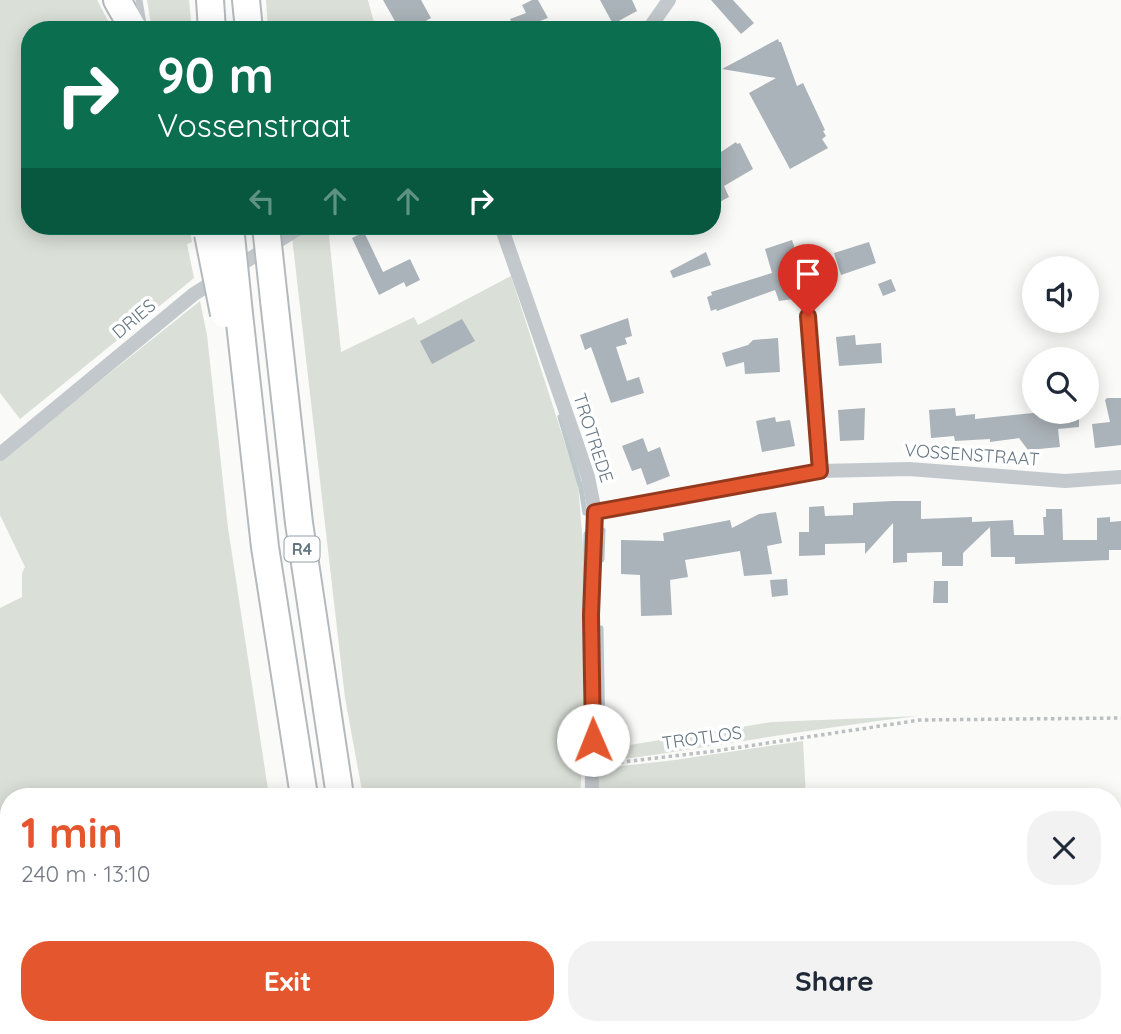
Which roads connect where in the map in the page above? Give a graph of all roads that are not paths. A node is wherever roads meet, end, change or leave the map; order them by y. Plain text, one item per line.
1 (117, 0) edge
2 (139, 0) edge
3 (210, 0) edge
4 (246, 0) edge
5 (669, 0) edge
6 (129, 21) edge
7 (142, 21) edge
8 (211, 21) edge
9 (248, 21) edge
10 (654, 21) edge
11 (215, 235) edge
12 (267, 235) edge
13 (288, 235) edge
14 (504, 235) edge
15 (808, 316) dead end
16 (0, 454) edge
17 (820, 471) junction
18 (1121, 477) edge
19 (595, 512) junction
20 (303, 788) edge
21 (339, 788) edge
22 (592, 788) edge

1 - 6 highway
2 - 7 lane
3 - 8 highway
4 - 9 highway
5 - 10 street
11 - 20 highway, R4, bridge
12 - 21 highway, R4, bridge
13 - 16 street, DRIES
14 - 19 street, TROTREDE
15 - 17 street
17 - 18 street, VOSSENSTRAAT
17 - 19 street, VOSSENSTRAAT
19 - 22 street, TROTREDE

